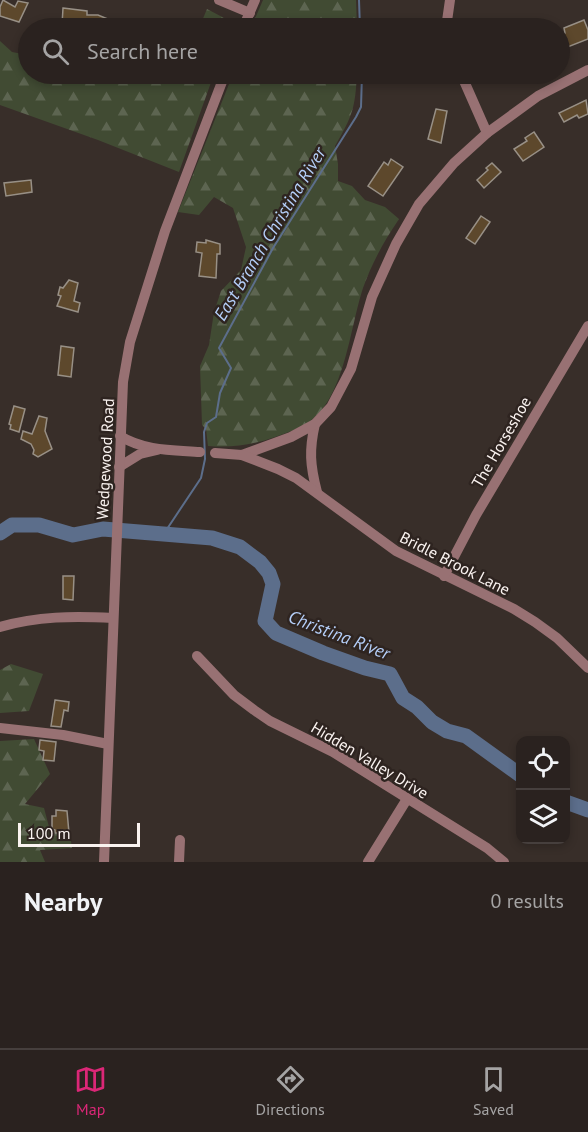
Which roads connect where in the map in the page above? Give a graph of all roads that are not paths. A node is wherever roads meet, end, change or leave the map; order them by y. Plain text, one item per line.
1 (219, 0) edge
2 (255, 0) edge
3 (450, 0) edge
4 (250, 12) junction
5 (247, 18) edge
6 (447, 18) edge
7 (588, 70) edge
8 (570, 79) edge
9 (221, 84) edge
10 (465, 84) edge
11 (561, 84) edge
12 (487, 133) junction
13 (588, 326) edge
14 (315, 424) junction
15 (120, 436) junction
16 (160, 450) junction
17 (200, 452) dead end
18 (215, 453) dead end
19 (242, 455) junction
20 (119, 467) junction
21 (316, 492) junction
22 (444, 576) junction
23 (113, 618) junction
24 (0, 627) edge
25 (197, 656) dead end
26 (588, 668) edge
27 (0, 728) edge
28 (108, 744) junction
29 (407, 799) junction
30 (180, 840) dead end
31 (104, 862) edge
32 (178, 862) edge
33 (368, 862) edge
34 (504, 862) edge

1 - 4 street
2 - 4 street
3 - 6 street
4 - 5 street
7 - 8 street
9 - 15 street, Wedgewood Road
10 - 12 street
11 - 12 street
12 - 14 street
13 - 22 street, The Horseshoe
14 - 19 street
14 - 21 street
15 - 16 street
15 - 20 street, Wedgewood Road
16 - 17 street
16 - 20 street
18 - 19 street
19 - 21 street, Bridle Brook Lane
20 - 23 street, Wedgewood Road
21 - 22 street, Bridle Brook Lane
22 - 26 street, Bridle Brook Lane
23 - 24 street
23 - 28 street, Wedgewood Road
25 - 29 street, Hidden Valley Drive
27 - 28 street
28 - 31 street, Wedgewood Road
29 - 33 street
29 - 34 street, Hidden Valley Drive
30 - 32 street

